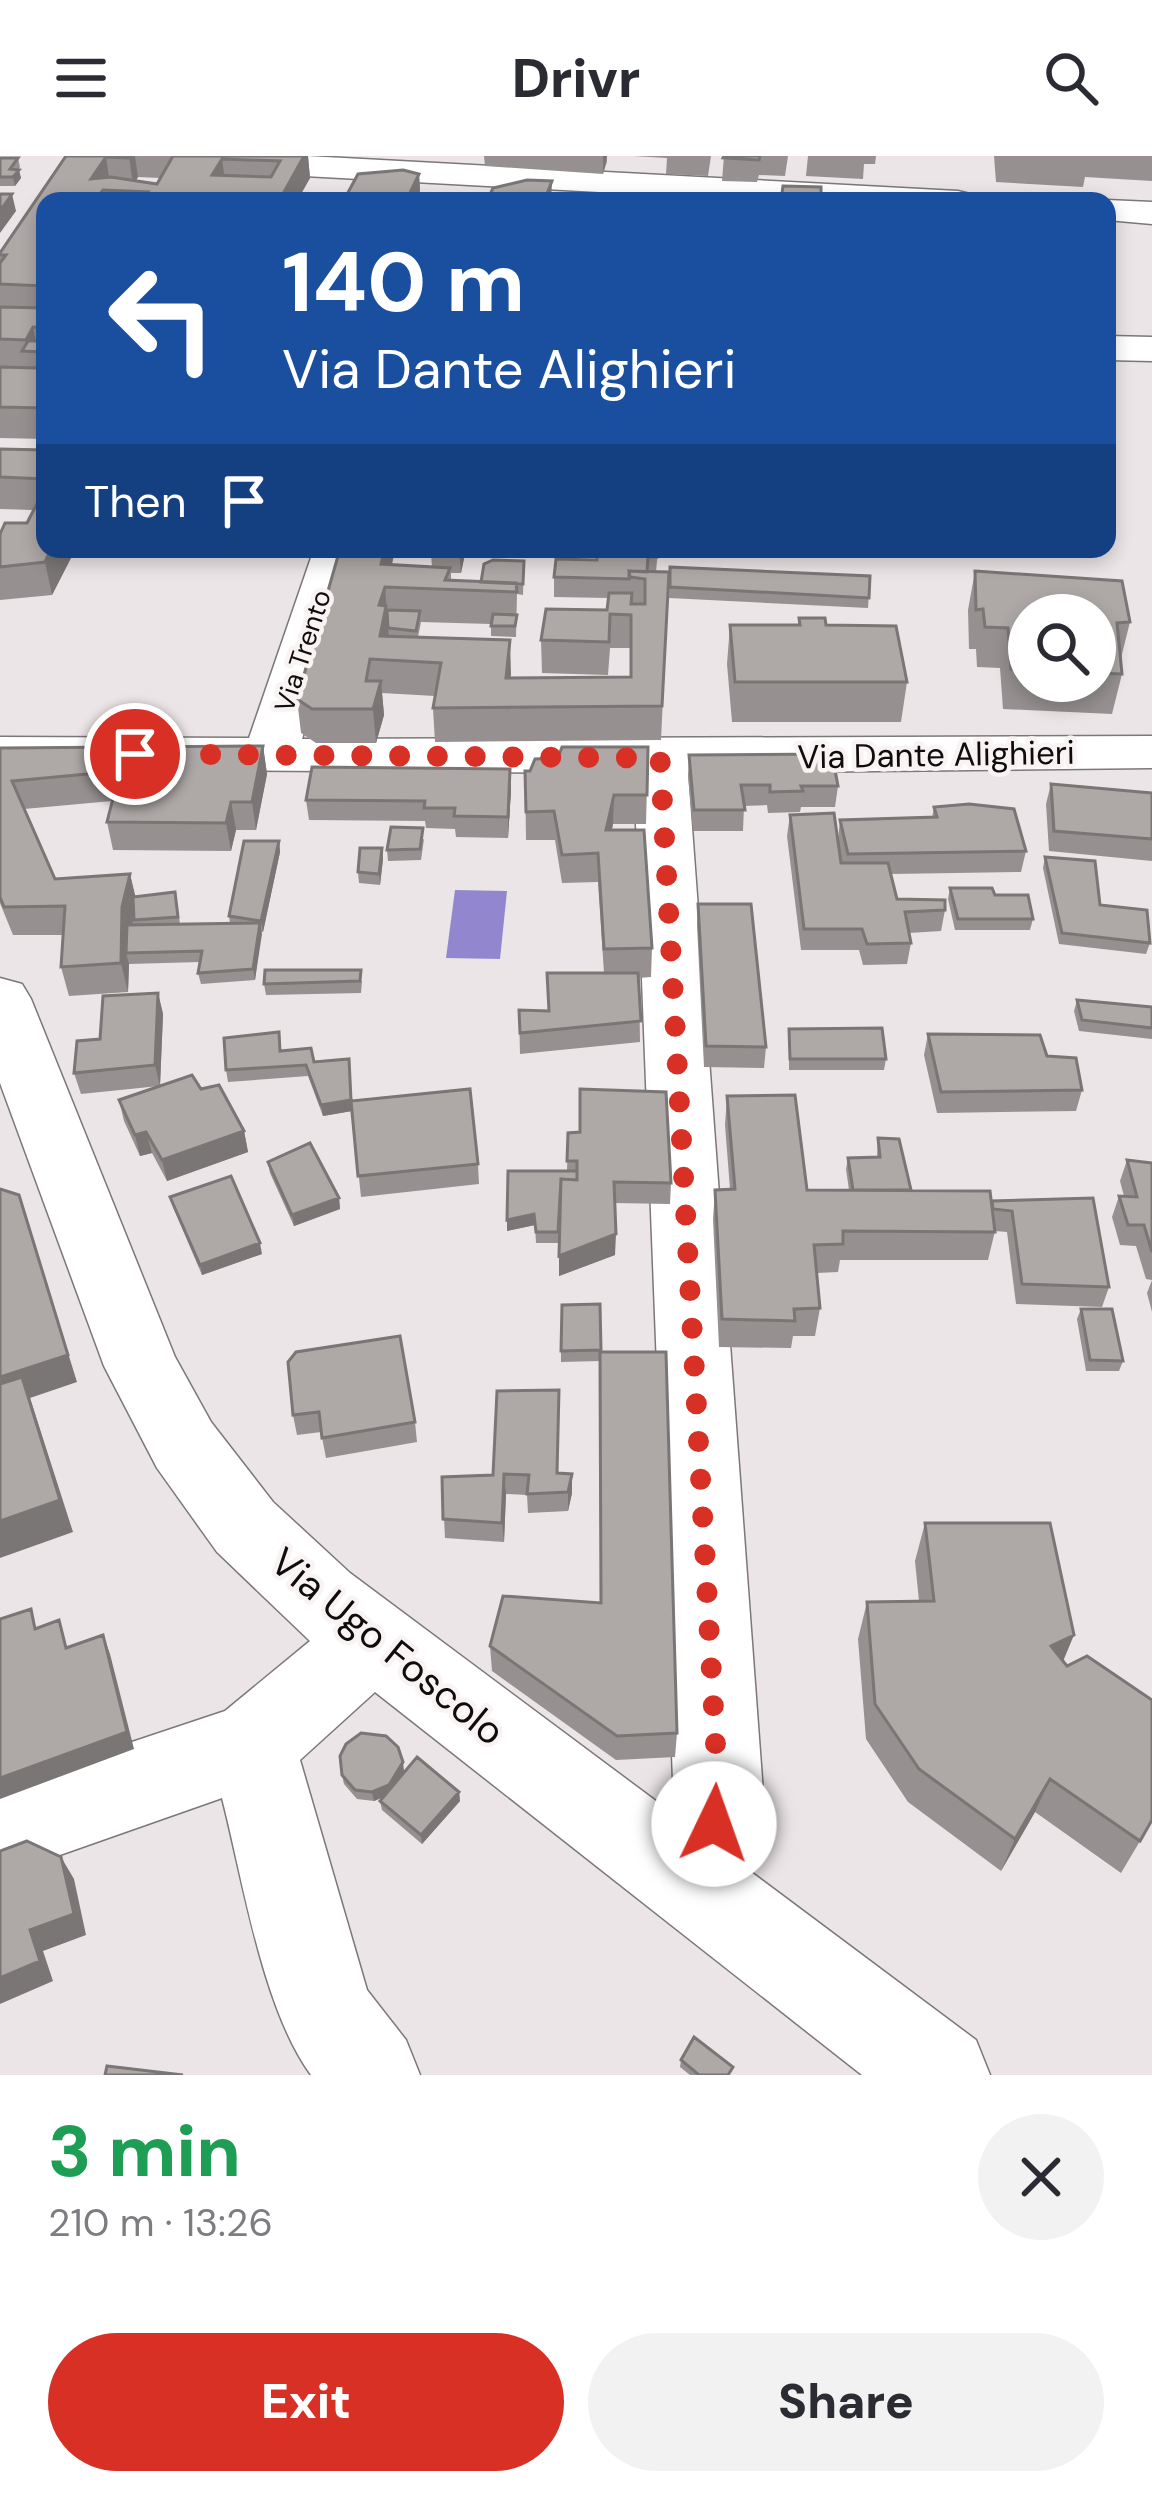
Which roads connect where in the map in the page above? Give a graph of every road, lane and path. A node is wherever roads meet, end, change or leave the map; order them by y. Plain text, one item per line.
1 (120, 156) edge
2 (920, 156) edge
3 (473, 177) edge
4 (765, 192) edge
5 (921, 192) edge
6 (1116, 211) edge
7 (1152, 213) edge
8 (1116, 348) edge
9 (1152, 349) edge
10 (334, 558) edge
11 (1152, 752) edge
12 (0, 753) edge
13 (270, 754) junction
14 (660, 758) junction
15 (0, 999) edge
16 (374, 1640) junction
17 (253, 1745) junction
18 (0, 1831) edge
19 (678, 1876) junction
20 (371, 2075) edge
21 (940, 2075) edge

1 - 3 street
2 - 5 street
3 - 4 street
6 - 7 street
8 - 9 street
10 - 13 street, Via Trento
11 - 14 street, Via Dante Alighieri
12 - 13 street, Via Dante Alighieri
13 - 14 street, Via Dante Alighieri
14 - 19 street
15 - 16 street, Via Ugo Foscolo
16 - 17 street
16 - 19 street, Via Ugo Foscolo
17 - 18 street
17 - 20 street
19 - 21 street, Via Ugo Foscolo

